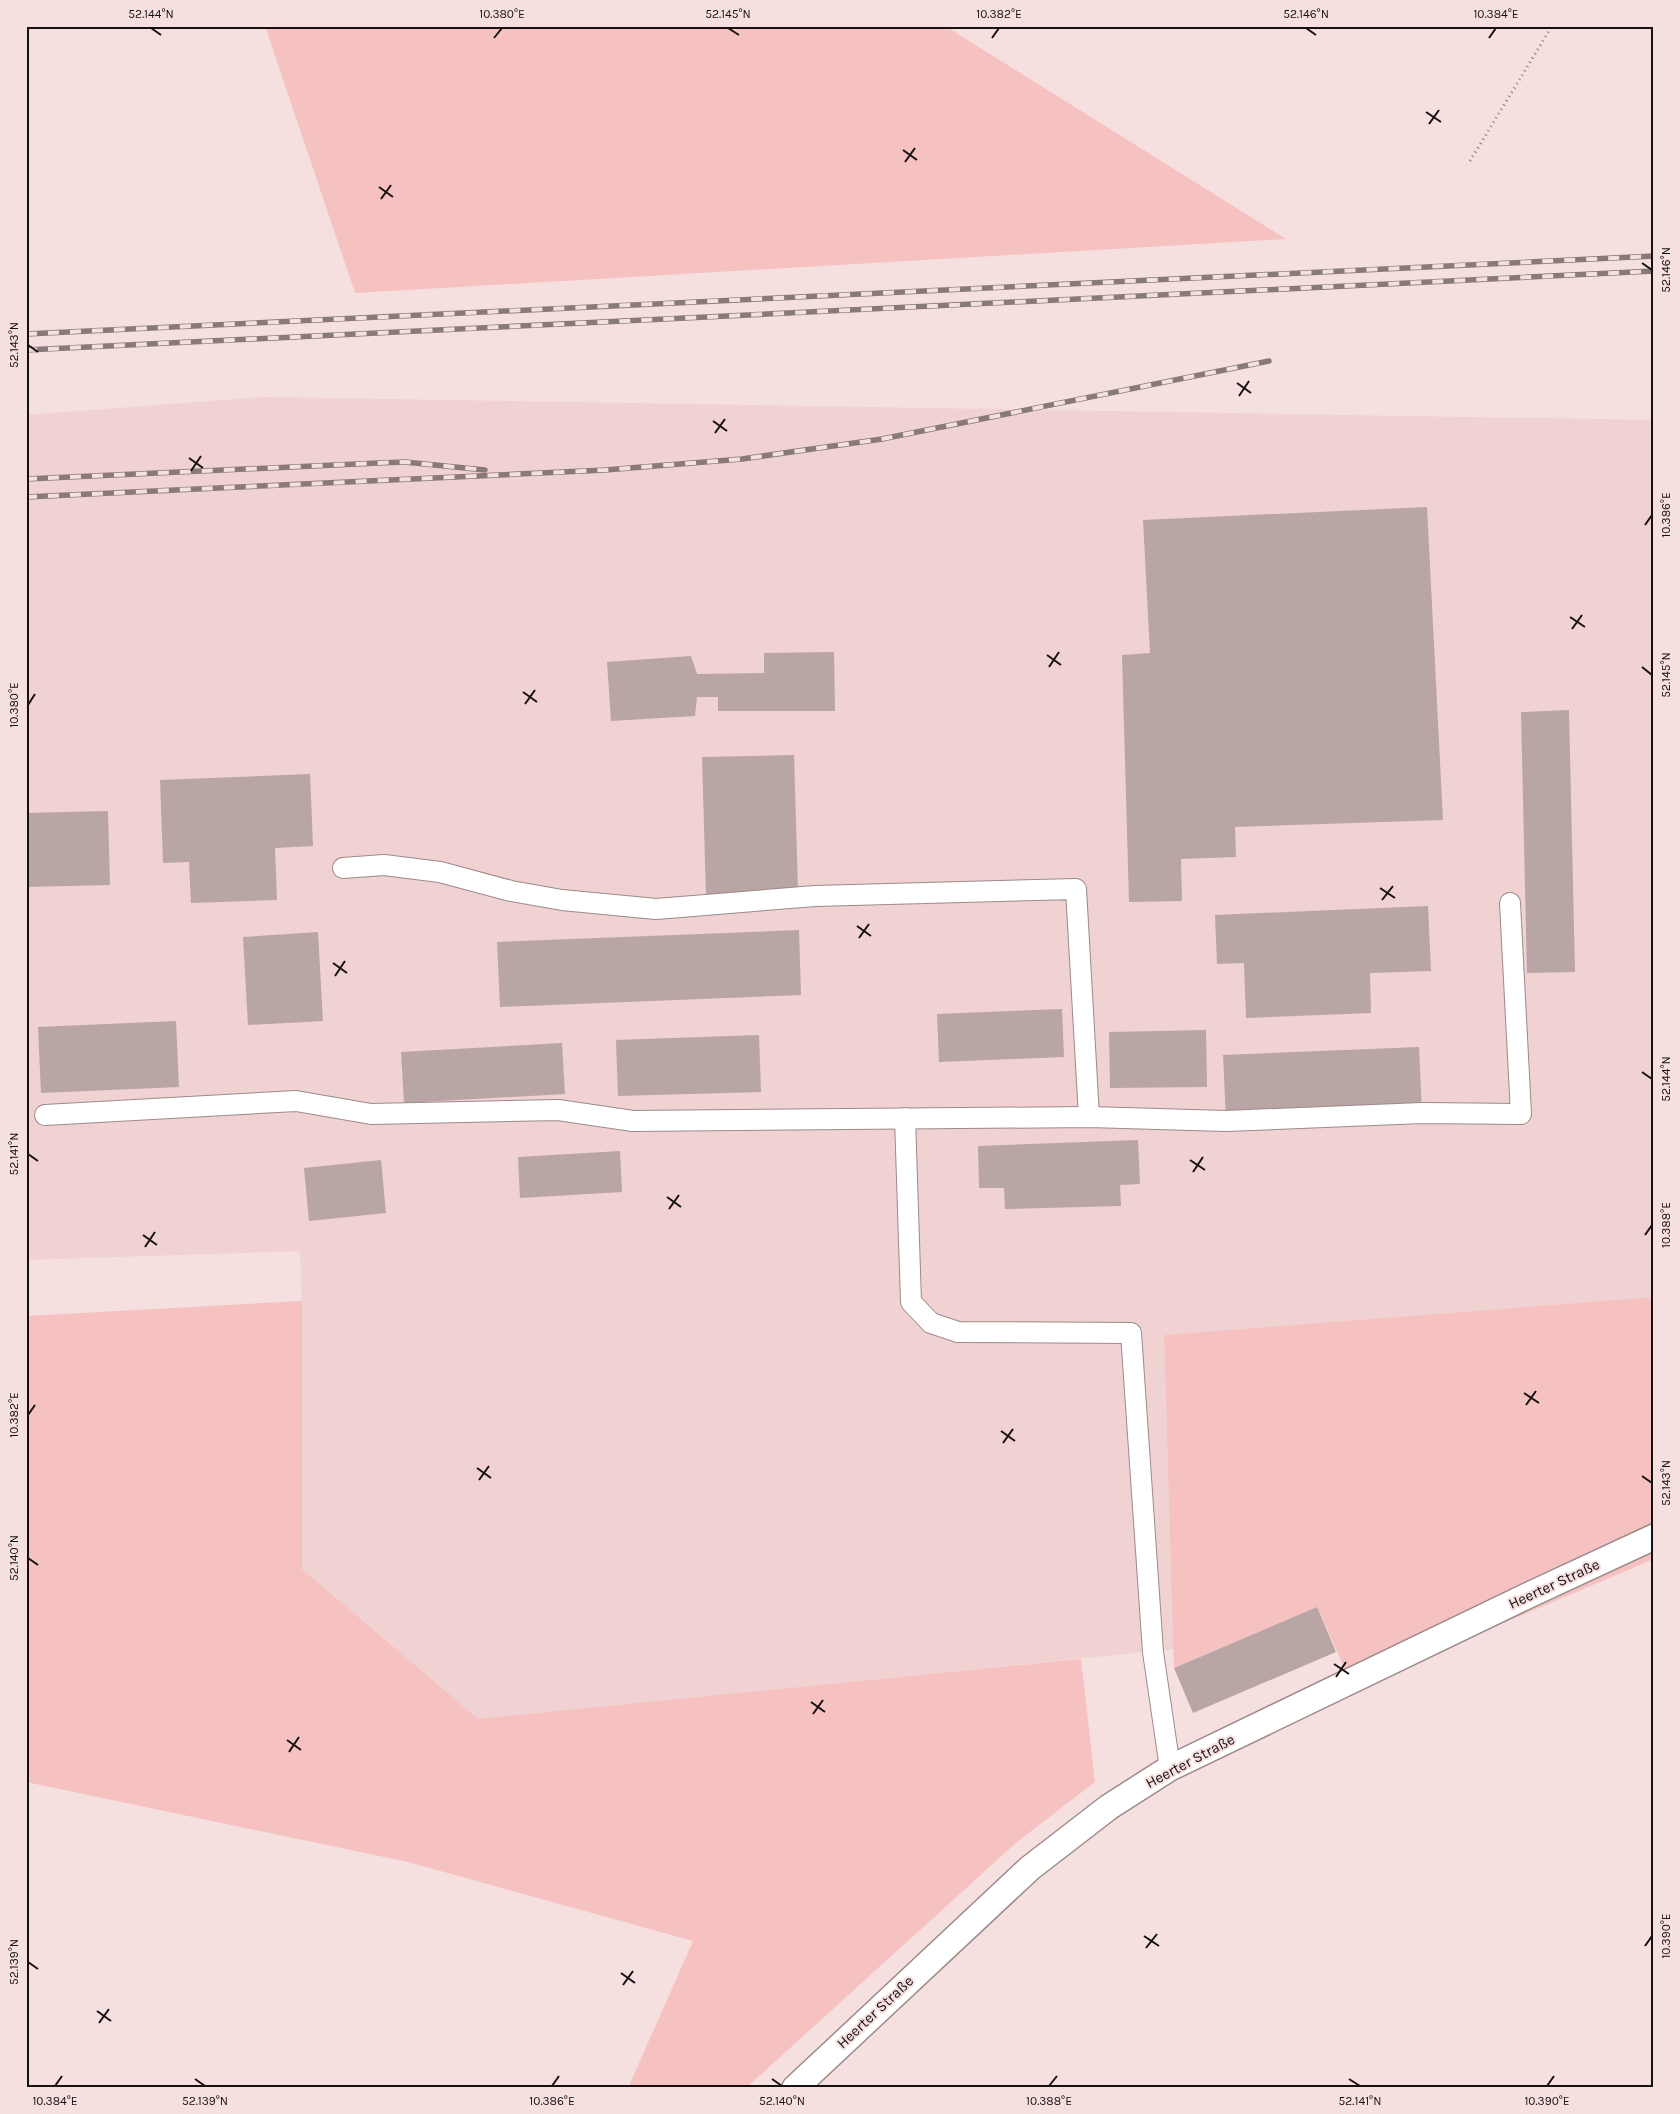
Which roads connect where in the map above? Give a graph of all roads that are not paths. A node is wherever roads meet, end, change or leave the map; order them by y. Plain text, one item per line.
1 (343, 868) dead end
2 (1510, 903) dead end
3 (45, 1115) dead end
4 (1089, 1117) junction
5 (904, 1118) junction
6 (1654, 1538) edge
7 (1170, 1768) junction
8 (795, 2088) edge

1 - 4 lane
2 - 4 lane
3 - 5 lane
4 - 5 lane
5 - 7 lane
6 - 7 main road, Heerter Straße
7 - 8 main road, Heerter Straße

